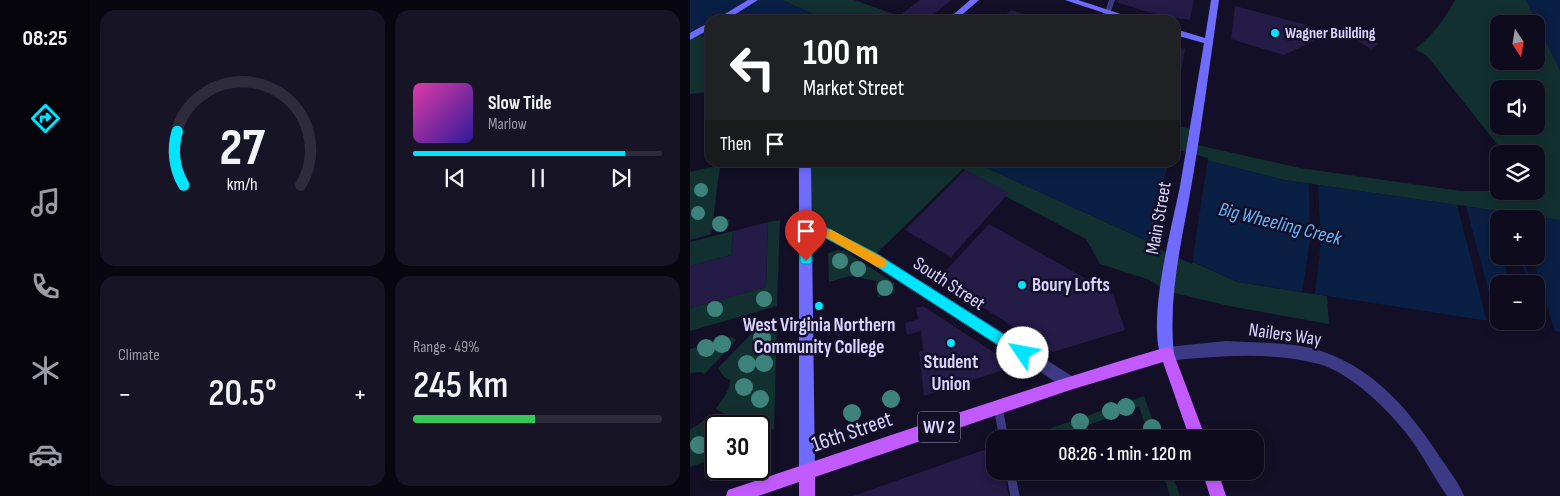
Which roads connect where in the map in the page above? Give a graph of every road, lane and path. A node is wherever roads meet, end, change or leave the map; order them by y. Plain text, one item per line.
1 (754, 0) edge
2 (974, 0) edge
3 (1069, 0) edge
4 (1112, 0) edge
5 (1215, 0) edge
6 (728, 15) edge
7 (957, 15) edge
8 (1105, 15) edge
9 (1107, 15) edge
10 (705, 28) edge
11 (1180, 34) edge
12 (690, 37) edge
13 (1208, 42) junction
14 (805, 167) edge
15 (806, 222) junction
16 (1167, 354) junction
17 (1070, 383) junction
18 (998, 407) junction
19 (1002, 430) edge
20 (1195, 430) edge
21 (807, 471) junction
22 (1012, 480) edge
23 (1213, 480) edge
24 (734, 496) edge
25 (807, 496) edge
26 (1015, 496) edge
27 (1218, 496) edge
28 (1456, 496) edge

1 - 6 street
2 - 7 street
3 - 8 street
4 - 9 lane
5 - 13 street, Main Street
10 - 12 street
11 - 13 street
13 - 16 street, Main Street
14 - 15 street
15 - 17 street, South Street
15 - 21 street
16 - 17 main road, 16th Street
16 - 20 main road, Main Street
16 - 28 street, Nailers Way
17 - 18 main road, 16th Street / WV 2
18 - 19 lane
18 - 21 main road, 16th Street / WV 2
21 - 24 main road, 16th Street / WV 2
21 - 25 main road
22 - 26 lane
23 - 27 main road

